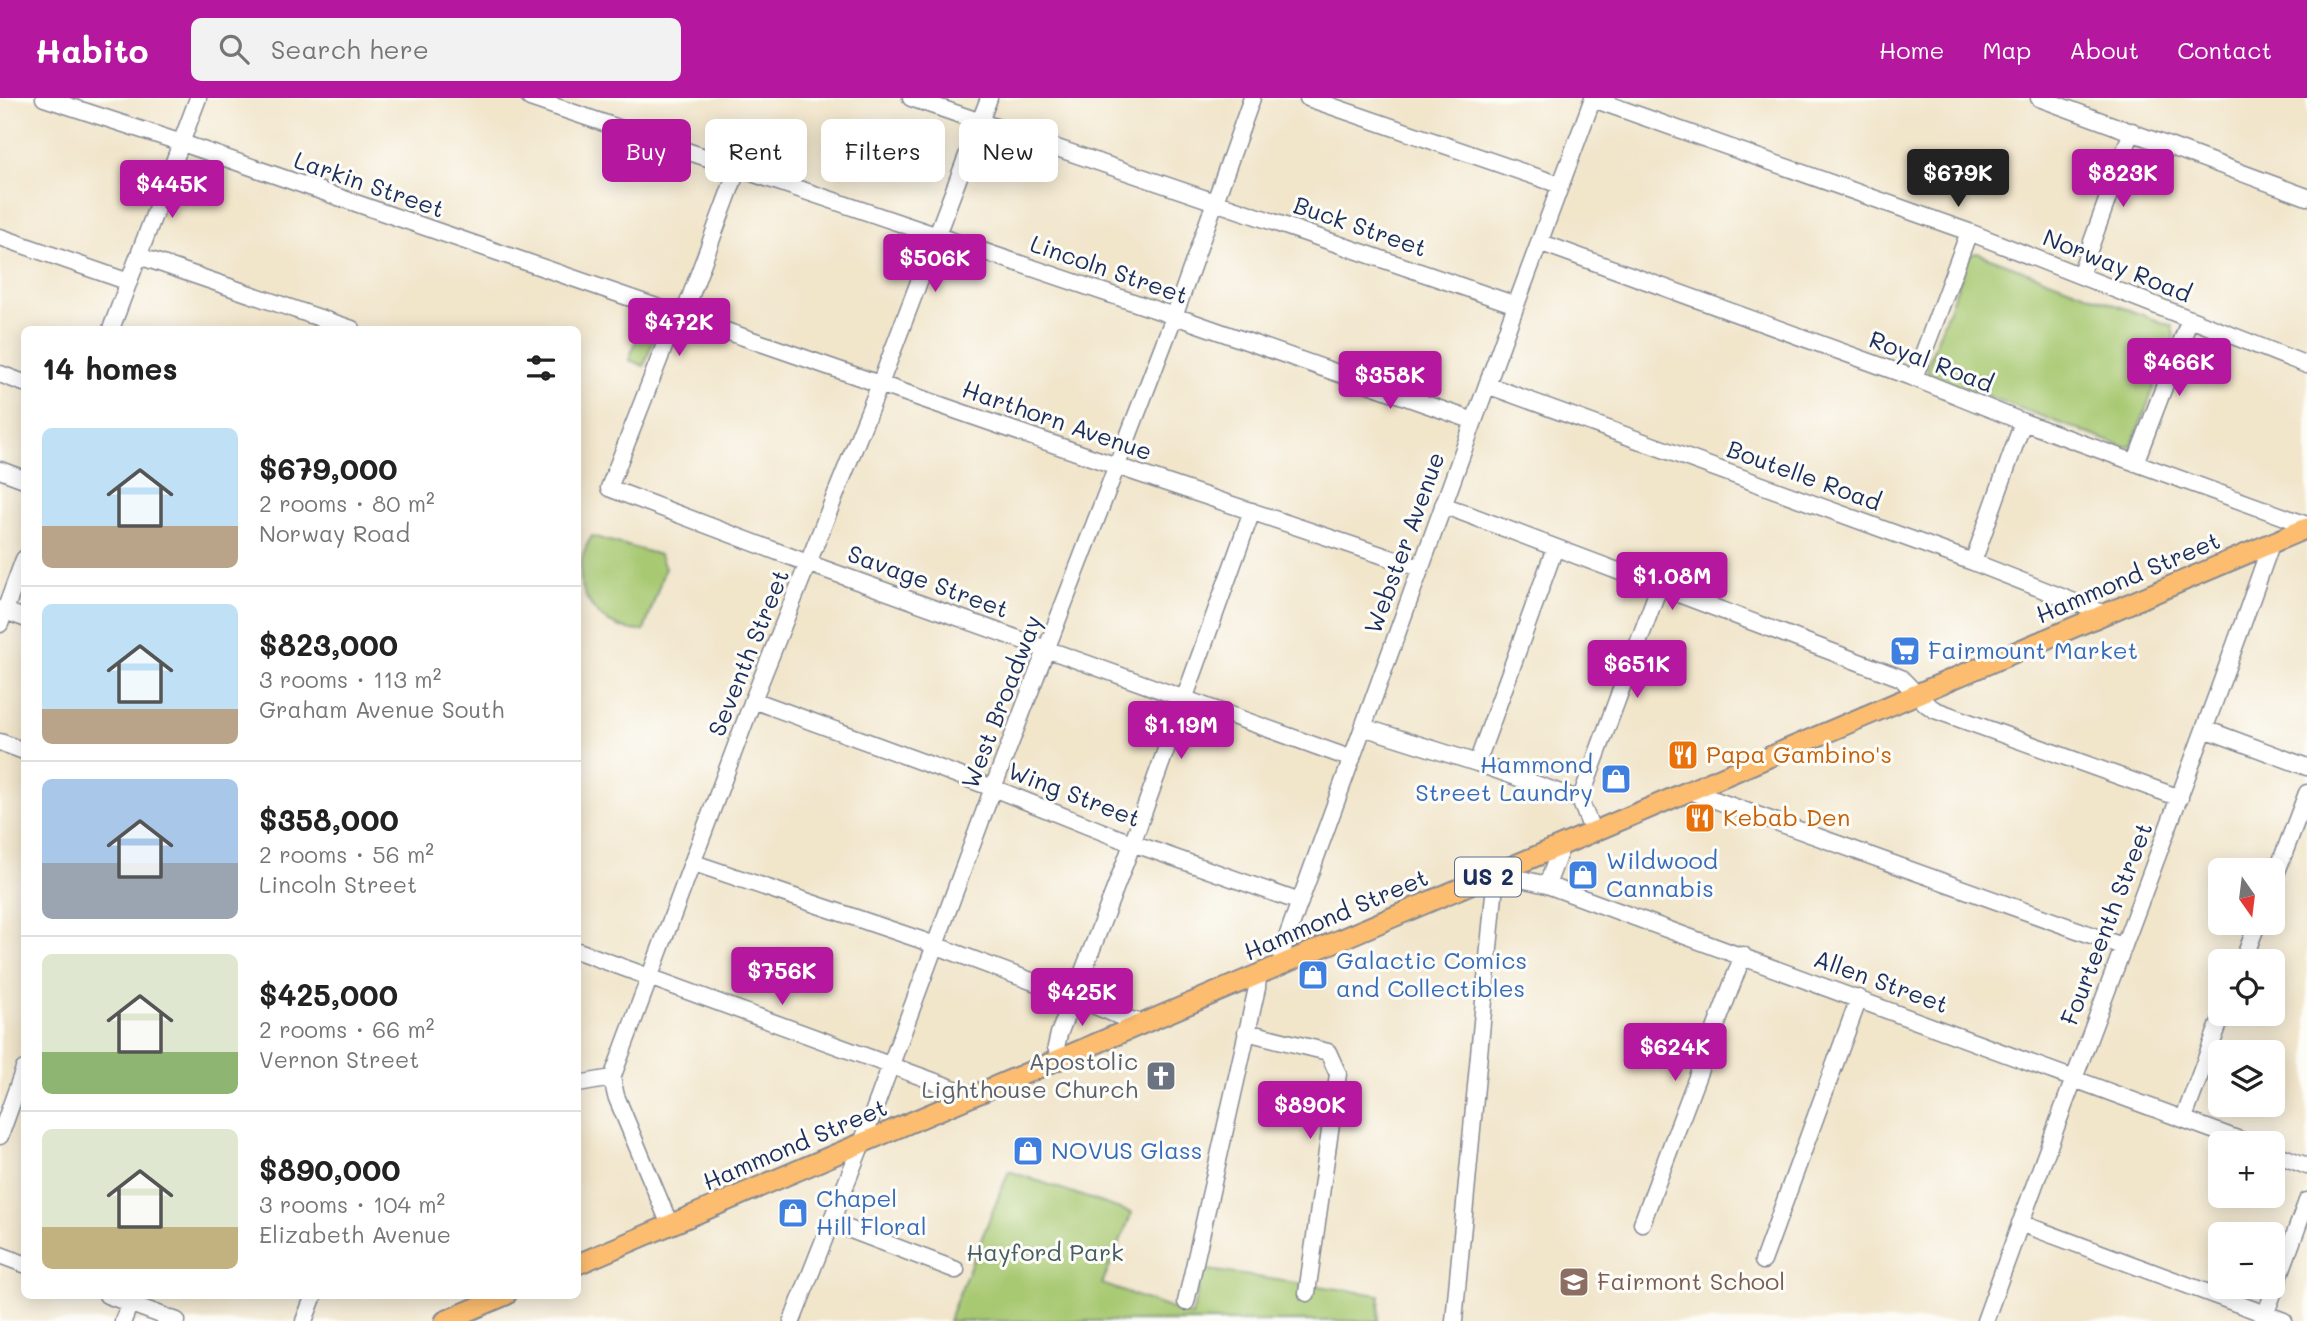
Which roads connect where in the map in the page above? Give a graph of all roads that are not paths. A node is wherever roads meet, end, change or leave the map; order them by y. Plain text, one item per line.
1 (44, 98) edge
2 (198, 98) edge
3 (530, 98) edge
4 (911, 98) edge
5 (989, 98) edge
6 (1252, 98) edge
7 (1308, 98) edge
8 (1593, 98) edge
9 (2039, 98) edge
10 (971, 119) edge
11 (981, 119) edge
12 (2132, 131) junction
13 (182, 143) junction
14 (1058, 148) edge
15 (705, 157) edge
16 (959, 179) edge
17 (733, 182) edge
18 (779, 182) edge
19 (1560, 185) junction
20 (2307, 197) edge
21 (1216, 202) junction
22 (1969, 232) junction
23 (938, 236) junction
24 (0, 237) edge
25 (1539, 242) junction
26 (139, 256) junction
27 (2080, 275) junction
28 (129, 282) junction
29 (1516, 305) junction
30 (679, 315) junction
31 (1174, 317) junction
32 (2190, 319) junction
33 (112, 326) edge
34 (343, 326) edge
35 (2307, 365) edge
36 (0, 374) edge
37 (1914, 378) junction
38 (21, 382) edge
39 (880, 384) junction
40 (1487, 385) junction
41 (1474, 421) junction
42 (2023, 422) junction
43 (2134, 463) junction
44 (1117, 466) junction
45 (0, 470) edge
46 (21, 478) edge
47 (1443, 505) junction
48 (1252, 510) junction
49 (2307, 527) edge
50 (2271, 544) junction
51 (1555, 548) junction
52 (1973, 562) junction
53 (810, 564) junction
54 (21, 567) edge
55 (1420, 568) junction
56 (1659, 587) junction
57 (2105, 614) junction
58 (2, 615) edge
59 (21, 618) edge
60 (1047, 648) junction
61 (1917, 694) junction
62 (1184, 699) junction
63 (753, 700) junction
64 (1363, 727) junction
65 (2205, 729) junction
66 (0, 742) edge
67 (21, 750) edge
68 (1352, 758) junction
69 (1477, 763) junction
70 (2307, 767) edge
71 (993, 788) junction
72 (1690, 791) junction
73 (2307, 793) edge
74 (2180, 798) junction
75 (1580, 800) junction
76 (1593, 832) junction
77 (1133, 842) junction
78 (1562, 845) junction
79 (2282, 858) edge
80 (694, 863) junction
81 (1496, 873) junction
82 (1548, 885) junction
83 (1300, 902) junction
84 (934, 945) junction
85 (2122, 946) junction
86 (581, 952) edge
87 (1743, 955) junction
88 (1281, 965) junction
89 (1258, 975) junction
90 (649, 979) junction
91 (1074, 997) junction
92 (1858, 998) junction
93 (1143, 1023) junction
94 (2218, 1026) edge
95 (1246, 1032) junction
96 (1060, 1059) junction
97 (890, 1065) junction
98 (2073, 1077) junction
99 (612, 1078) junction
100 (581, 1083) edge
101 (21, 1086) edge
102 (974, 1096) junction
103 (18, 1104) edge
104 (2184, 1118) junction
105 (2217, 1131) edge
106 (0, 1136) edge
107 (862, 1143) junction
108 (2285, 1158) edge
109 (2307, 1166) edge
110 (2307, 1201) edge
111 (830, 1222) junction
112 (1642, 1223) dead end
113 (2020, 1223) junction
114 (670, 1225) junction
115 (0, 1255) edge
116 (1763, 1261) dead end
117 (21, 1263) edge
118 (581, 1264) edge
119 (956, 1270) dead end
120 (1307, 1293) dead end
121 (131, 1299) edge
122 (312, 1299) edge
123 (497, 1299) edge
124 (1186, 1302) dead end
125 (2264, 1317) edge
126 (123, 1321) edge
127 (177, 1321) edge
128 (304, 1321) edge
129 (445, 1321) edge
130 (792, 1321) edge
131 (1454, 1321) edge
132 (1985, 1321) edge
133 (2284, 1321) edge

1 - 13 street, Larkin Street
2 - 13 street
3 - 15 street, Lincoln Street
4 - 10 street, Buck Street
5 - 11 street, Seventh Street
6 - 21 street, West Broadway
7 - 19 street
8 - 19 street, Webster Avenue
8 - 22 street, Norway Road
9 - 12 street
12 - 20 street
12 - 27 street
13 - 26 street
13 - 30 street, Larkin Street
14 - 21 street, Buck Street
16 - 23 street, Seventh Street
17 - 30 street
18 - 23 street, Lincoln Street
19 - 25 street, Webster Avenue
21 - 29 street, Buck Street
21 - 31 street, West Broadway
22 - 27 street, Norway Road
22 - 37 street
23 - 31 street, Lincoln Street
23 - 39 street, Seventh Street
24 - 28 street
25 - 29 street, Webster Avenue
25 - 37 street, Royal Road
26 - 28 street
26 - 34 street
27 - 32 street, Norway Road
28 - 33 street
29 - 40 street, Webster Avenue
30 - 39 street, Harthorn Avenue
30 - 53 street, Savage Street
31 - 41 street, Lincoln Street
31 - 44 street, West Broadway
32 - 35 street, Norway Road
32 - 43 street
36 - 38 street
37 - 42 street, Royal Road
39 - 44 street, Harthorn Avenue
39 - 53 street, Seventh Street
40 - 41 street, Webster Avenue
40 - 52 street, Boutelle Road
41 - 47 street, Webster Avenue
42 - 43 street, Royal Road
42 - 52 street
43 - 49 street, Royal Road
44 - 48 street, Harthorn Avenue
44 - 60 street, West Broadway
45 - 46 street
47 - 51 street
47 - 55 street, Webster Avenue
48 - 55 street, Harthorn Avenue
48 - 62 street
49 - 50 main road, Hammond Street / US 2
50 - 57 main road, Hammond Street / US 2
50 - 65 street, Fourteenth Street
51 - 56 street
51 - 69 street
52 - 57 street, Boutelle Road
53 - 60 street, Savage Street
53 - 63 street, Seventh Street
54 - 58 street
55 - 64 street, Webster Avenue
56 - 61 street
56 - 75 street
57 - 61 main road, Hammond Street / US 2
58 - 59 street
60 - 62 street, Savage Street
60 - 71 street, West Broadway
61 - 72 main road, Hammond Street / US 2
61 - 74 street
62 - 68 street, Savage Street
62 - 77 street
63 - 71 street, Wing Street
63 - 80 street, Seventh Street
64 - 68 street, Webster Avenue
64 - 69 street
65 - 70 street
65 - 74 street, Fourteenth Street
66 - 67 street
68 - 83 street, Webster Avenue
69 - 75 street
71 - 77 street, Wing Street
71 - 84 street, West Broadway
72 - 76 main road, Hammond Street / US 2
72 - 85 street
73 - 79 street
74 - 85 street, Fourteenth Street
75 - 76 street
76 - 78 main road, Hammond Street / US 2
77 - 83 street, Wing Street
77 - 91 street
78 - 81 main road, Hammond Street / US 2
78 - 82 street
80 - 84 street
80 - 90 street, Seventh Street
81 - 82 street, Allen Street
81 - 88 main road, Hammond Street / US 2
81 - 131 street
82 - 87 street, Allen Street
83 - 88 street, Webster Avenue
84 - 91 street
84 - 97 street, West Broadway
85 - 98 street, Fourteenth Street
86 - 90 street
87 - 92 street, Allen Street
87 - 112 street
88 - 89 main road, Hammond Street / US 2
89 - 93 main road, Hammond Street / US 2
89 - 95 street
90 - 97 street
90 - 99 street, Seventh Street
91 - 93 street
91 - 96 street
92 - 98 street, Allen Street
92 - 116 street
93 - 96 main road, Hammond Street / US 2
94 - 104 street
95 - 120 street
95 - 124 street
96 - 102 main road, Hammond Street / US 2
97 - 102 street
97 - 107 street, West Broadway
98 - 104 street, Allen Street
98 - 113 street, Fourteenth Street
99 - 100 street
99 - 114 street
101 - 103 street
102 - 107 main road, Hammond Street / US 2
103 - 106 street
104 - 105 street, Allen Street
107 - 111 street, West Broadway
107 - 114 main road, Hammond Street / US 2
108 - 109 street
110 - 125 street
111 - 119 street
111 - 130 street, West Broadway
113 - 125 street
113 - 132 street, Fourteenth Street
114 - 118 main road, Hammond Street / US 2
115 - 117 street
121 - 126 street
121 - 127 street
122 - 128 street
123 - 129 main road
125 - 133 street

